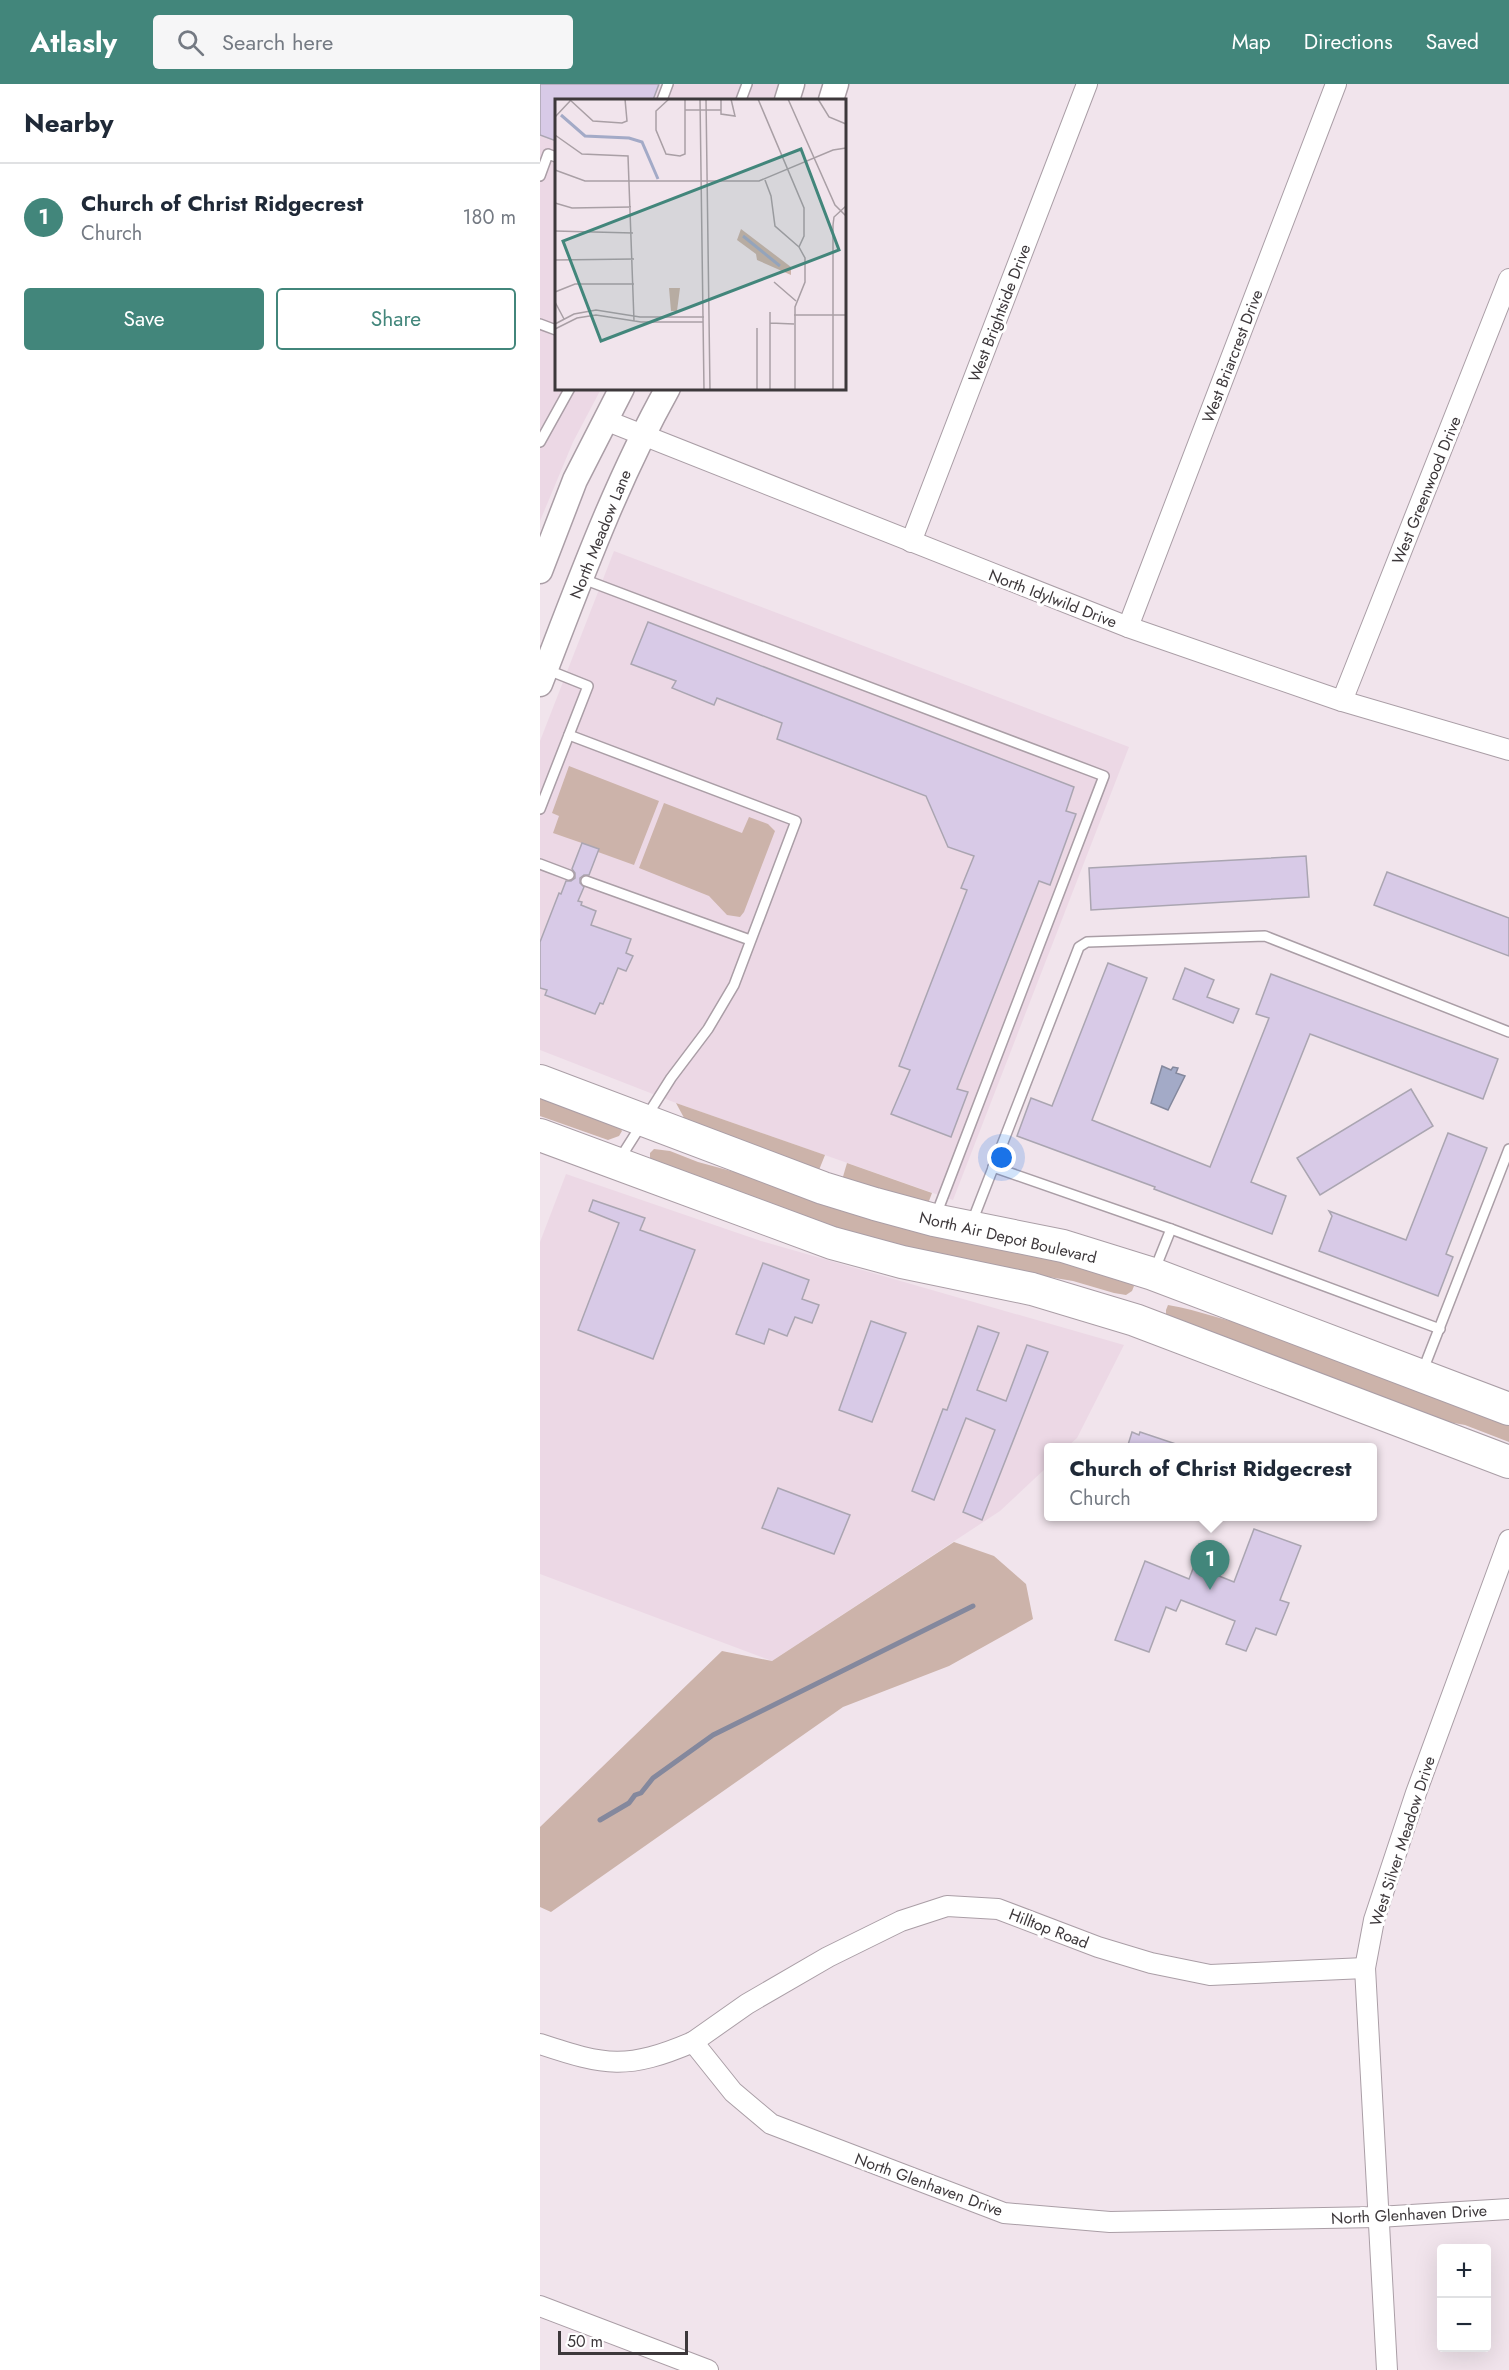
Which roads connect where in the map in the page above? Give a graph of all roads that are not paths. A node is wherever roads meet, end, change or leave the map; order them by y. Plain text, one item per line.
1 (668, 84) edge
2 (747, 84) edge
3 (792, 84) edge
4 (836, 84) edge
5 (1087, 84) edge
6 (1336, 84) edge
7 (662, 99) edge
8 (741, 99) edge
9 (787, 99) edge
10 (831, 99) edge
11 (555, 157) edge
12 (540, 176) edge
13 (1509, 279) edge
14 (540, 324) edge
15 (555, 330) edge
16 (569, 390) edge
17 (621, 390) edge
18 (667, 390) edge
19 (605, 420) junction
20 (642, 435) junction
21 (540, 442) edge
22 (911, 542) junction
23 (540, 571) edge
24 (581, 579) junction
25 (1128, 627) junction
26 (540, 632) edge
27 (545, 671) edge
28 (1342, 701) junction
29 (569, 735) junction
30 (1509, 750) edge
31 (540, 809) edge
32 (540, 864) edge
33 (569, 875) dead end
34 (586, 881) dead end
35 (750, 940) junction
36 (1509, 1032) edge
37 (540, 1081) edge
38 (643, 1120) junction
39 (540, 1135) edge
40 (1509, 1149) edge
41 (616, 1164) junction
42 (993, 1167) junction
43 (934, 1220) junction
44 (970, 1227) junction
45 (1171, 1229) junction
46 (1153, 1274) junction
47 (1136, 1320) junction
48 (1440, 1329) junction
49 (1420, 1376) junction
50 (1509, 1409) edge
51 (1509, 1462) edge
52 (1509, 1540) edge
53 (1365, 1968) junction
54 (693, 2042) junction
55 (540, 2044) edge
56 (1509, 2209) edge
57 (1378, 2217) junction
58 (540, 2306) edge
59 (708, 2370) edge
60 (1387, 2370) edge

1 - 7 lane
2 - 8 lane
3 - 9 street
4 - 10 street
5 - 22 street, West Brightside Drive
6 - 25 street, West Briarcrest Drive
11 - 12 lane
13 - 28 street, West Greenwood Drive
14 - 15 lane
16 - 21 lane
17 - 19 street
18 - 20 street, North Meadow Lane
19 - 20 street, North Idylwild Drive
19 - 23 street
20 - 22 street, North Idylwild Drive
20 - 24 street, North Meadow Lane
22 - 25 street, North Idylwild Drive
24 - 27 street, North Meadow Lane
24 - 43 lane
25 - 28 street, North Idylwild Drive
26 - 27 street
27 - 29 lane
28 - 30 street, North Idylwild Drive
29 - 31 lane
29 - 35 lane
32 - 33 lane
34 - 35 lane
35 - 38 lane
36 - 42 lane
37 - 38 main road, North Air Depot Boulevard
38 - 41 lane
38 - 43 main road, North Air Depot Boulevard
39 - 41 main road
40 - 48 lane
41 - 47 main road
42 - 44 lane
42 - 45 lane
43 - 44 main road, North Air Depot Boulevard
44 - 46 main road, North Air Depot Boulevard
45 - 46 lane
45 - 48 lane
46 - 47 main road
46 - 49 main road, North Air Depot Boulevard
47 - 51 main road
48 - 49 lane
49 - 50 main road, North Air Depot Boulevard
52 - 53 street, West Silver Meadow Drive
53 - 54 street, Hilltop Road
53 - 57 street, West Silver Meadow Drive
54 - 55 street
54 - 57 street, North Glenhaven Drive
56 - 57 street, North Glenhaven Drive
57 - 60 street, West Silver Meadow Drive
58 - 59 street

